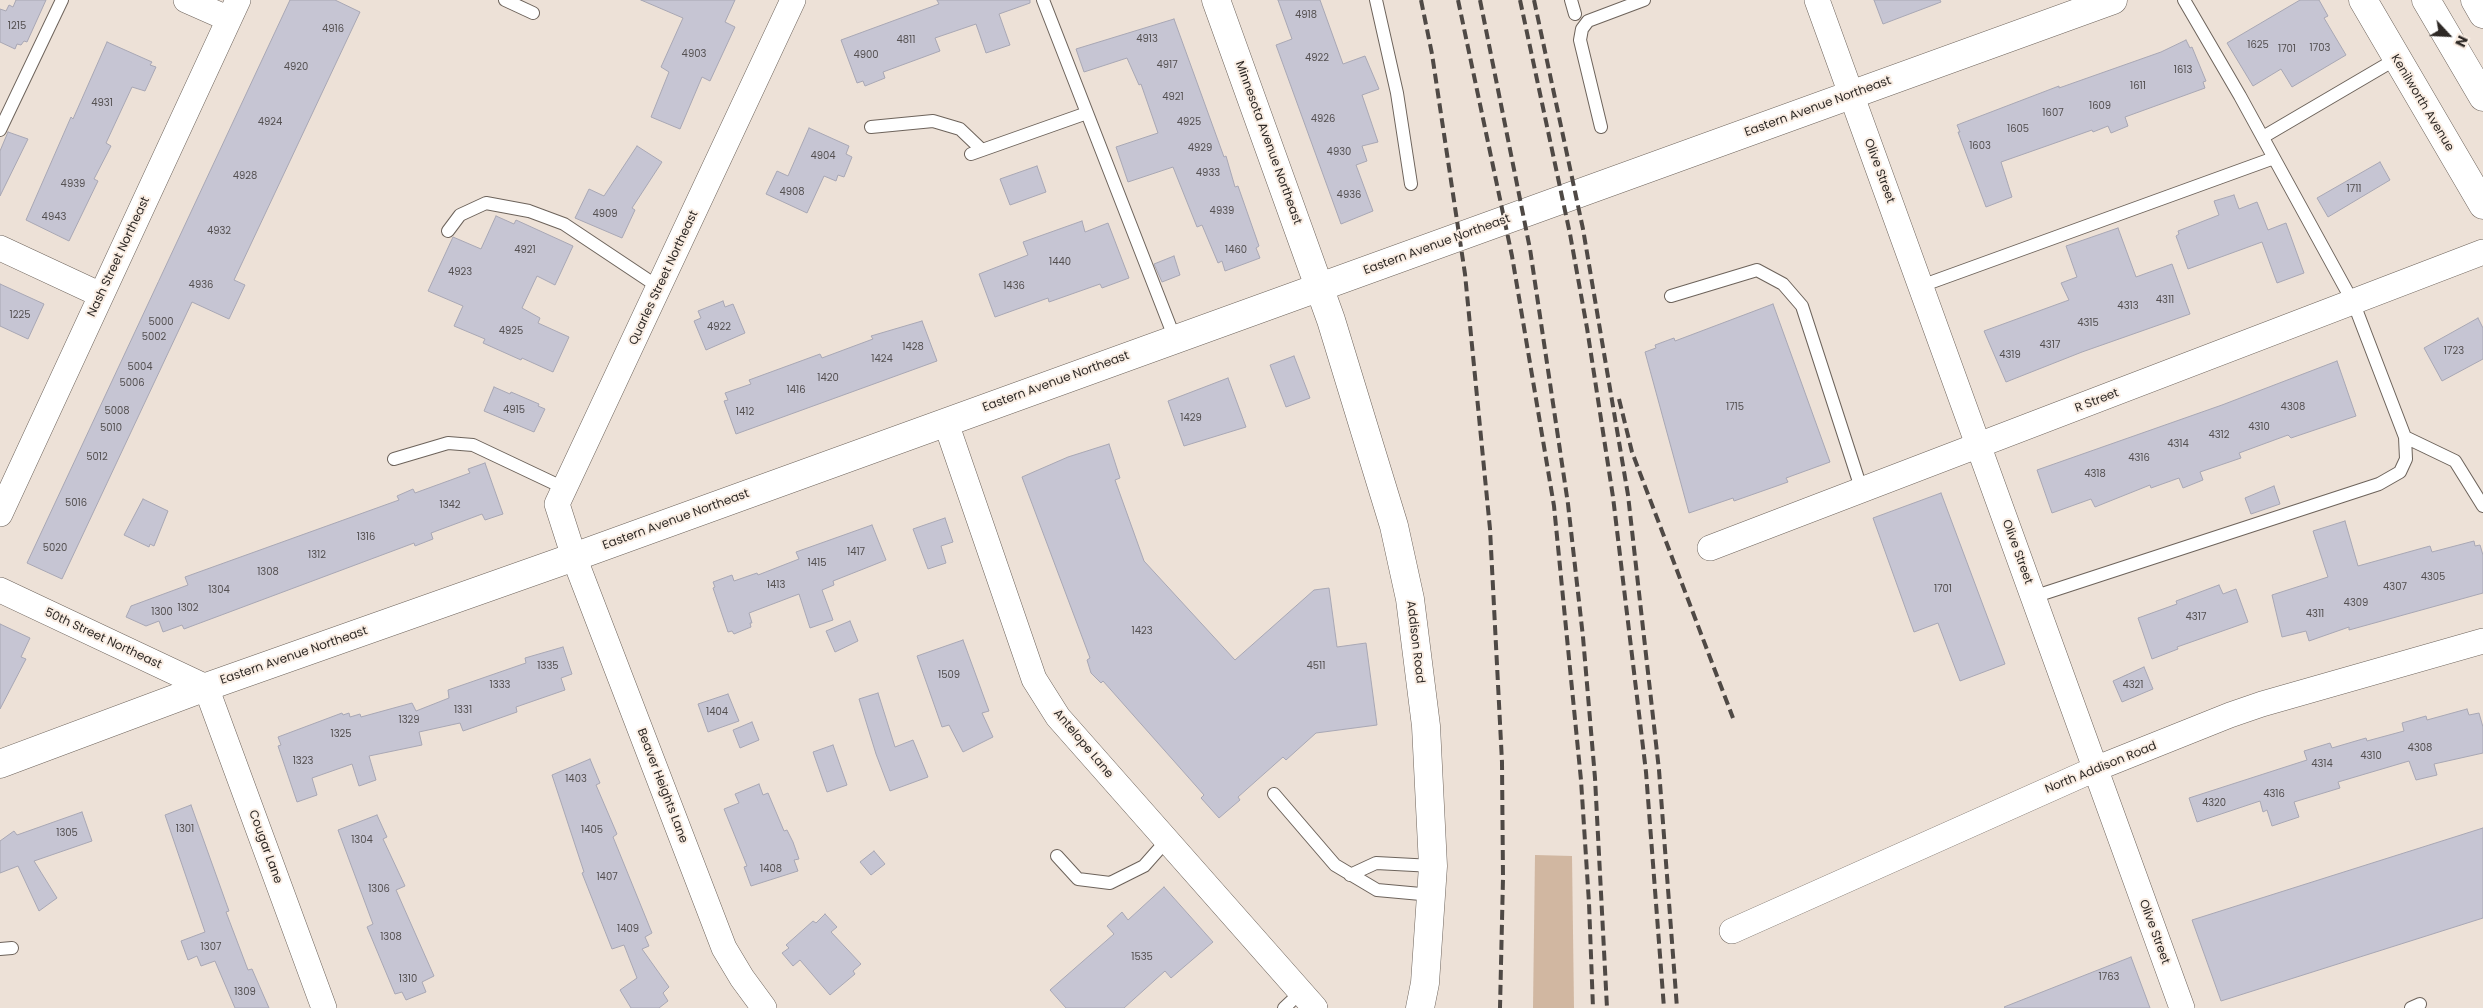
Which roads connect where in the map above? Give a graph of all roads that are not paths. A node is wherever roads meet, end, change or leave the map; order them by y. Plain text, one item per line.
1 (62, 0) edge
2 (186, 0) edge
3 (505, 0) edge
4 (793, 0) edge
5 (1043, 0) edge
6 (1216, 0) edge
7 (1376, 0) edge
8 (1571, 0) edge
9 (1644, 0) edge
10 (1817, 0) edge
11 (2113, 0) edge
12 (2184, 0) edge
13 (2426, 0) edge
14 (2475, 0) edge
15 (2367, 3) edge
16 (234, 10) edge
17 (533, 13) dead end
18 (1575, 14) dead end
19 (2483, 14) edge
20 (2396, 59) junction
21 (1851, 95) junction
22 (2483, 97) edge
23 (1087, 113) junction
24 (871, 127) dead end
25 (1601, 127) dead end
26 (0, 130) edge
27 (2263, 137) junction
28 (2274, 158) junction
29 (1411, 184) dead end
30 (2483, 205) edge
31 (448, 231) dead end
32 (0, 248) edge
33 (2483, 252) edge
34 (1320, 286) junction
35 (1920, 286) junction
36 (660, 288) junction
37 (101, 296) junction
38 (1671, 296) dead end
39 (2354, 304) junction
40 (1175, 339) junction
41 (946, 423) junction
42 (2405, 437) junction
43 (1978, 446) junction
44 (394, 459) dead end
45 (564, 488) junction
46 (1862, 491) junction
47 (2483, 506) edge
48 (0, 514) edge
49 (1710, 548) dead end
50 (574, 557) junction
51 (0, 590) edge
52 (2033, 597) junction
53 (2483, 641) edge
54 (206, 687) junction
55 (0, 764) edge
56 (2095, 768) junction
57 (1274, 794) dead end
58 (1167, 840) junction
59 (1057, 856) dead end
60 (1433, 866) junction
61 (1350, 875) junction
62 (1432, 895) junction
63 (1732, 931) dead end
64 (1300, 1003) edge
65 (324, 1008) edge
66 (764, 1008) edge
67 (1420, 1008) edge
68 (2182, 1008) edge

1 - 26 lane
2 - 16 street
3 - 17 lane
4 - 36 street, Quarles Street Northeast
5 - 23 lane
6 - 34 main road, Minnesota Avenue Northeast
7 - 29 lane
8 - 18 lane
9 - 25 lane
10 - 21 street, Olive Street
11 - 21 main road, Eastern Avenue Northeast
12 - 27 lane
13 - 22 main road
14 - 19 main road
15 - 20 main road, Kenilworth Avenue
16 - 37 street, Nash Street Northeast
20 - 27 lane
20 - 30 main road, Kenilworth Avenue
21 - 34 main road, Eastern Avenue Northeast
21 - 35 street, Olive Street
23 - 24 lane
23 - 40 lane
27 - 28 lane
28 - 35 lane
28 - 39 lane
31 - 36 lane
32 - 37 street
33 - 39 street, R Street
34 - 40 main road, Eastern Avenue Northeast
34 - 60 main road, Addison Road
35 - 43 street, Olive Street
36 - 45 street, Quarles Street Northeast
37 - 48 street, Nash Street Northeast
38 - 46 lane
39 - 42 lane
39 - 43 street, R Street
40 - 41 main road, Eastern Avenue Northeast
41 - 50 main road, Eastern Avenue Northeast
41 - 58 street, Antelope Lane
42 - 47 lane
42 - 52 lane
43 - 46 street, R Street
43 - 52 street, Olive Street
44 - 45 lane
45 - 50 street, Quarles Street Northeast
46 - 49 street, R Street
50 - 54 main road, Eastern Avenue Northeast
50 - 66 street, Beaver Heights Lane
51 - 54 street, 50th Street Northeast
52 - 56 street, Olive Street
53 - 56 street, North Addison Road
54 - 55 main road, Eastern Avenue Northeast
54 - 65 street, Cougar Lane
56 - 63 street, North Addison Road
56 - 68 street, Olive Street
57 - 61 lane
58 - 59 lane
58 - 64 street, Antelope Lane
60 - 61 lane
60 - 62 main road, Addison Road
61 - 62 lane
62 - 67 main road, Addison Road

